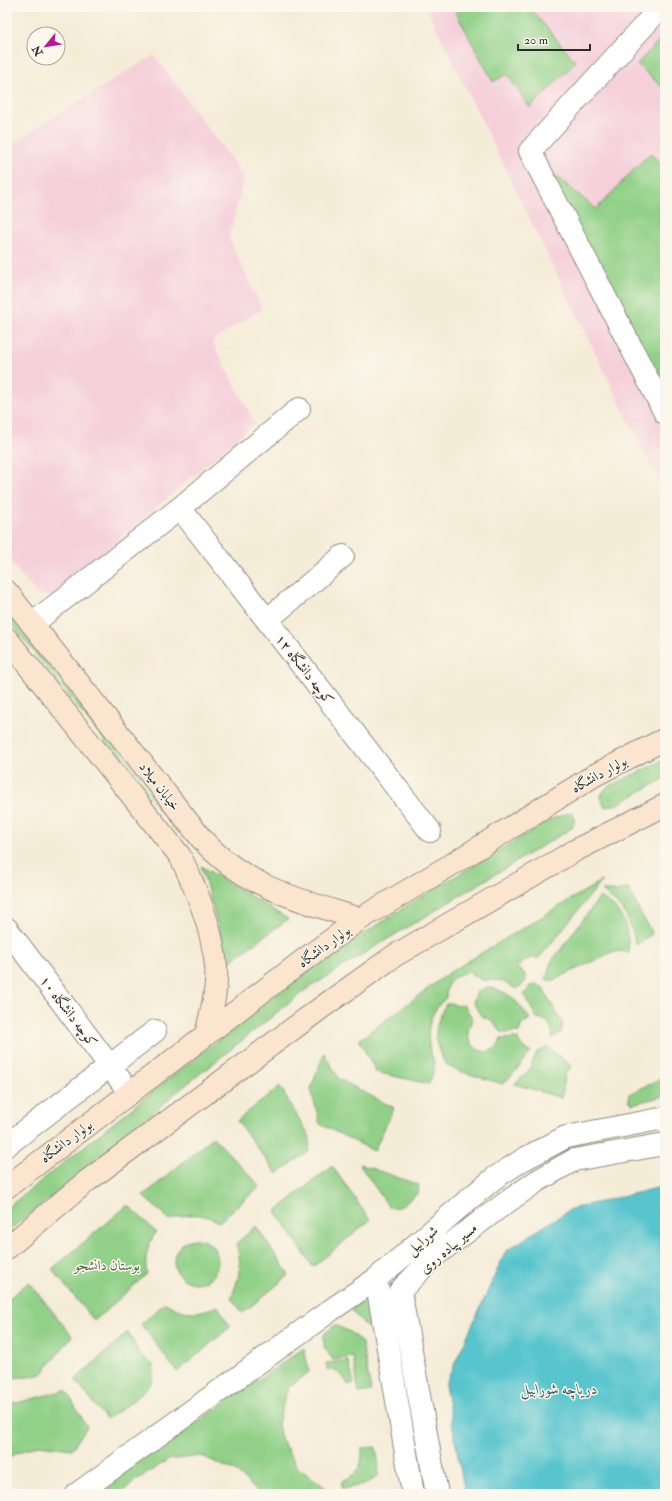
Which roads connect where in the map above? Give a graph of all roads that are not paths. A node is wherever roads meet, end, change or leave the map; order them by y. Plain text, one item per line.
1 (661, 7) edge
2 (299, 409) dead end
3 (665, 413) edge
4 (180, 508) junction
5 (343, 556) dead end
6 (7, 592) edge
7 (267, 620) junction
8 (32, 624) junction
9 (7, 639) edge
10 (665, 739) edge
11 (665, 805) edge
12 (430, 830) dead end
13 (202, 839) junction
14 (180, 856) junction
15 (360, 919) junction
16 (7, 929) edge
17 (155, 1031) dead end
18 (206, 1035) junction
19 (109, 1066) junction
20 (130, 1093) junction
21 (665, 1118) edge
22 (665, 1144) edge
23 (7, 1145) edge
24 (7, 1187) edge
25 (7, 1248) edge
26 (376, 1279) junction
27 (77, 1494) edge
28 (413, 1494) edge
29 (437, 1494) edge

1 - 3 street
2 - 4 street
4 - 7 street, کوچه دانشگاه ۱۲
4 - 8 street
5 - 7 street
6 - 8 main road, خیابان میلاد
7 - 12 street, کوچه دانشگاه ۱۲
8 - 13 main road, خیابان میلاد
9 - 14 main road, خیابان میلاد
10 - 15 main road, بولوار دانشگاه
11 - 25 main road
13 - 14 main road
13 - 15 main road, خیابان میلاد
14 - 18 main road, خیابان میلاد
15 - 18 main road, بولوار دانشگاه
16 - 19 street, کوچه دانشگاه ۱۰
17 - 19 street
18 - 20 main road, بولوار دانشگاه
19 - 20 street, کوچه دانشگاه ۱۰
19 - 23 street
20 - 24 main road, بولوار دانشگاه
21 - 26 street, شورابیل
22 - 29 street, مسیر پیاده روی
26 - 27 street, شورابیل
26 - 28 street

